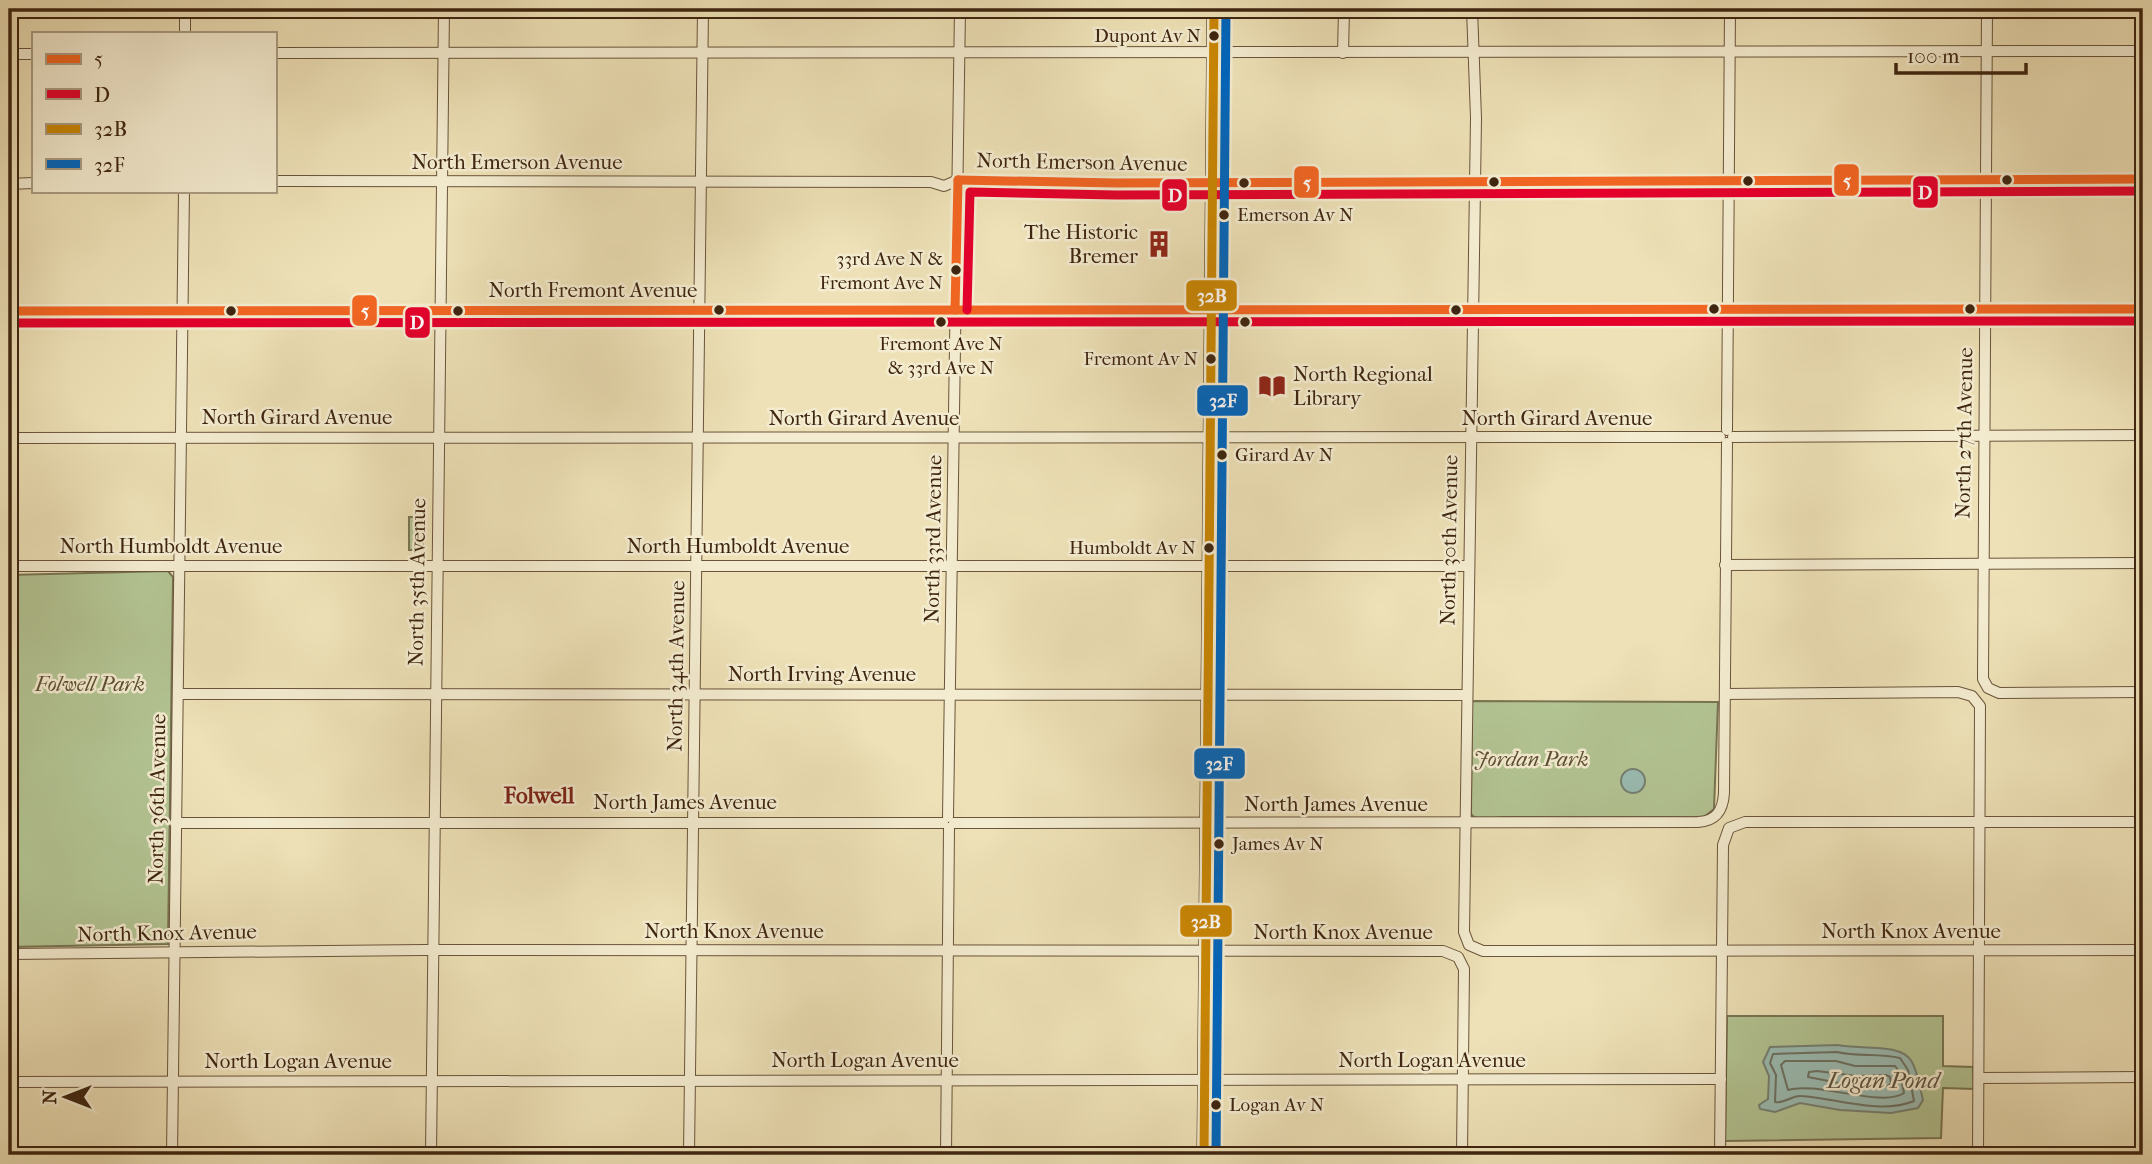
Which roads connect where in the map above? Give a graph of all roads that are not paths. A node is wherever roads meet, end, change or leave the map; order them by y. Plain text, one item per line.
1 (185, 9) edge
2 (444, 9) edge
3 (703, 9) edge
4 (960, 9) edge
5 (1214, 9) edge
6 (1343, 9) edge
7 (1472, 9) edge
8 (1730, 9) edge
9 (1987, 9) edge
10 (185, 32) edge
11 (1987, 51) junction
12 (2143, 51) edge
13 (1730, 52) junction
14 (276, 53) edge
15 (443, 53) junction
16 (702, 53) junction
17 (959, 53) junction
18 (1343, 53) junction
19 (1474, 53) junction
20 (9, 54) edge
21 (32, 54) edge
22 (1215, 54) junction
23 (1985, 179) junction
24 (2143, 179) edge
25 (958, 180) junction
26 (1728, 180) junction
27 (276, 181) edge
28 (441, 181) junction
29 (701, 181) junction
30 (1475, 181) junction
31 (32, 183) edge
32 (1214, 183) junction
33 (9, 184) edge
34 (184, 192) edge
35 (1473, 308) junction
36 (440, 309) junction
37 (700, 309) junction
38 (1984, 309) junction
39 (2143, 309) edge
40 (9, 310) edge
41 (183, 310) junction
42 (955, 310) junction
43 (1213, 310) junction
44 (1727, 311) junction
45 (2143, 435) edge
46 (182, 436) junction
47 (954, 436) junction
48 (438, 437) junction
49 (699, 437) junction
50 (1471, 437) junction
51 (1726, 437) junction
52 (1984, 437) junction
53 (9, 438) edge
54 (1213, 438) junction
55 (2143, 563) edge
56 (180, 565) junction
57 (437, 565) junction
58 (696, 565) junction
59 (952, 565) junction
60 (1726, 565) junction
61 (1983, 565) junction
62 (9, 566) edge
63 (1210, 566) junction
64 (1468, 566) junction
65 (2143, 692) edge
66 (695, 693) junction
67 (950, 693) junction
68 (178, 694) junction
69 (434, 694) junction
70 (1725, 694) junction
71 (1208, 695) junction
72 (1466, 695) junction
73 (434, 821) junction
74 (694, 821) junction
75 (1981, 822) junction
76 (2143, 822) edge
77 (175, 823) junction
78 (949, 823) junction
79 (1207, 823) junction
80 (1464, 823) junction
81 (1469, 946) joint
82 (433, 950) junction
83 (692, 950) junction
84 (948, 950) junction
85 (2143, 950) edge
86 (1206, 951) junction
87 (1722, 951) junction
88 (1980, 951) junction
89 (174, 952) junction
90 (9, 954) edge
91 (2143, 1077) edge
92 (1979, 1078) junction
93 (432, 1079) junction
94 (691, 1079) junction
95 (1462, 1079) junction
96 (1721, 1079) junction
97 (172, 1080) junction
98 (946, 1080) junction
99 (1205, 1080) junction
100 (9, 1082) edge
101 (172, 1155) edge
102 (431, 1155) edge
103 (689, 1155) edge
104 (946, 1155) edge
105 (1205, 1155) edge
106 (1462, 1155) edge
107 (1720, 1155) edge
108 (1978, 1155) edge

1 - 10 street
2 - 15 street, North 35th Avenue
3 - 16 street, North 34th Avenue
4 - 17 street, North 33rd Avenue
5 - 22 main road
6 - 18 street
7 - 19 street, North 30th Avenue
8 - 13 street
9 - 11 street, North 27th Avenue
11 - 12 street
11 - 13 street
11 - 23 street, North 27th Avenue
13 - 19 street
13 - 26 street
14 - 15 street
15 - 16 street
15 - 28 street, North 35th Avenue
16 - 17 street
16 - 29 street, North 34th Avenue
17 - 22 street
17 - 25 street, North 33rd Avenue
18 - 19 street
18 - 22 street
19 - 30 street, North 30th Avenue
20 - 21 street
22 - 32 main road
23 - 24 street, North Emerson Avenue
23 - 26 street, North Emerson Avenue
23 - 38 street, North 27th Avenue
25 - 29 street, North Emerson Avenue
25 - 32 street, North Emerson Avenue
25 - 42 street, North 33rd Avenue
26 - 30 street, North Emerson Avenue
26 - 44 street
27 - 28 street, North Emerson Avenue
28 - 29 street, North Emerson Avenue
28 - 36 street, North 35th Avenue
29 - 37 street, North 34th Avenue
30 - 32 street, North Emerson Avenue
30 - 35 street, North 30th Avenue
31 - 33 street
32 - 43 main road
34 - 41 street, North 36th Avenue
35 - 43 street, North Fremont Avenue
35 - 44 street, North Fremont Avenue
35 - 50 street, North 30th Avenue
36 - 37 street, North Fremont Avenue
36 - 41 street, North Fremont Avenue
36 - 48 street, North 35th Avenue
37 - 42 street, North Fremont Avenue
37 - 49 street, North 34th Avenue
38 - 39 street, North Fremont Avenue
38 - 44 street, North Fremont Avenue
38 - 52 street, North 27th Avenue
40 - 41 street, North Fremont Avenue
41 - 46 street, North 36th Avenue
42 - 43 street, North Fremont Avenue
42 - 47 street, North 33rd Avenue
43 - 54 main road
44 - 51 street
45 - 52 street, North Girard Avenue
46 - 48 street, North Girard Avenue
46 - 53 street, North Girard Avenue
46 - 56 street, North 36th Avenue
47 - 49 street, North Girard Avenue
47 - 54 street, North Girard Avenue
47 - 59 street, North 33rd Avenue
48 - 49 street, North Girard Avenue
48 - 57 street, North 35th Avenue
49 - 58 street, North 34th Avenue
50 - 51 street, North Girard Avenue
50 - 54 street, North Girard Avenue
50 - 64 street, North 30th Avenue
51 - 52 street, North Girard Avenue
51 - 60 street
52 - 61 street, North 27th Avenue
54 - 63 main road
55 - 61 street
56 - 57 street, North Humboldt Avenue
56 - 62 street, North Humboldt Avenue
56 - 68 street, North 36th Avenue
57 - 58 street, North Humboldt Avenue
57 - 69 street, North 35th Avenue
58 - 59 street, North Humboldt Avenue
58 - 66 street, North 34th Avenue
59 - 63 street, North Humboldt Avenue
59 - 67 street, North 33rd Avenue
60 - 61 street
60 - 70 street
61 - 65 street, North 27th Avenue
63 - 64 street, North Humboldt Avenue
63 - 71 main road
64 - 72 street, North 30th Avenue
66 - 67 street, North Irving Avenue
66 - 69 street, North Irving Avenue
66 - 74 street, North 34th Avenue
67 - 71 street, North Irving Avenue
67 - 78 street, North 33rd Avenue
68 - 69 street, North Irving Avenue
68 - 77 street, North 36th Avenue
69 - 73 street, North 35th Avenue
70 - 75 street
70 - 80 street, North James Avenue
71 - 72 street, North Irving Avenue
71 - 79 main road
72 - 80 street, North 30th Avenue
73 - 74 street, North James Avenue
73 - 77 street, North James Avenue
73 - 82 street, North 35th Avenue
74 - 78 street, North James Avenue
74 - 83 street, North 34th Avenue
75 - 76 street
75 - 87 street
75 - 88 street
77 - 89 street, North 36th Avenue
78 - 79 street, North James Avenue
78 - 84 street, North 33rd Avenue
79 - 80 street, North James Avenue
79 - 86 main road
80 - 81 street, North 30th Avenue
81 - 87 street, North Knox Avenue
82 - 83 street, North Knox Avenue
82 - 89 street, North Knox Avenue
82 - 93 street, North 35th Avenue
83 - 84 street, North Knox Avenue
83 - 94 street, North 34th Avenue
84 - 86 street, North Knox Avenue
84 - 98 street, North 33rd Avenue
85 - 88 street, North Knox Avenue
86 - 95 street, North Knox Avenue
86 - 99 main road
87 - 88 street, North Knox Avenue
87 - 96 street
88 - 92 street
89 - 90 street, North Knox Avenue
89 - 97 street, North 36th Avenue
91 - 92 street
92 - 108 street
93 - 94 street, North Logan Avenue
93 - 97 street, North Logan Avenue
93 - 102 street, North 35th Avenue
94 - 98 street, North Logan Avenue
94 - 103 street, North 34th Avenue
95 - 96 street, North Logan Avenue
95 - 99 street, North Logan Avenue
95 - 106 street
96 - 107 street
97 - 100 street, North Logan Avenue
97 - 101 street, North 36th Avenue
98 - 99 street, North Logan Avenue
98 - 104 street, North 33rd Avenue
99 - 105 main road

